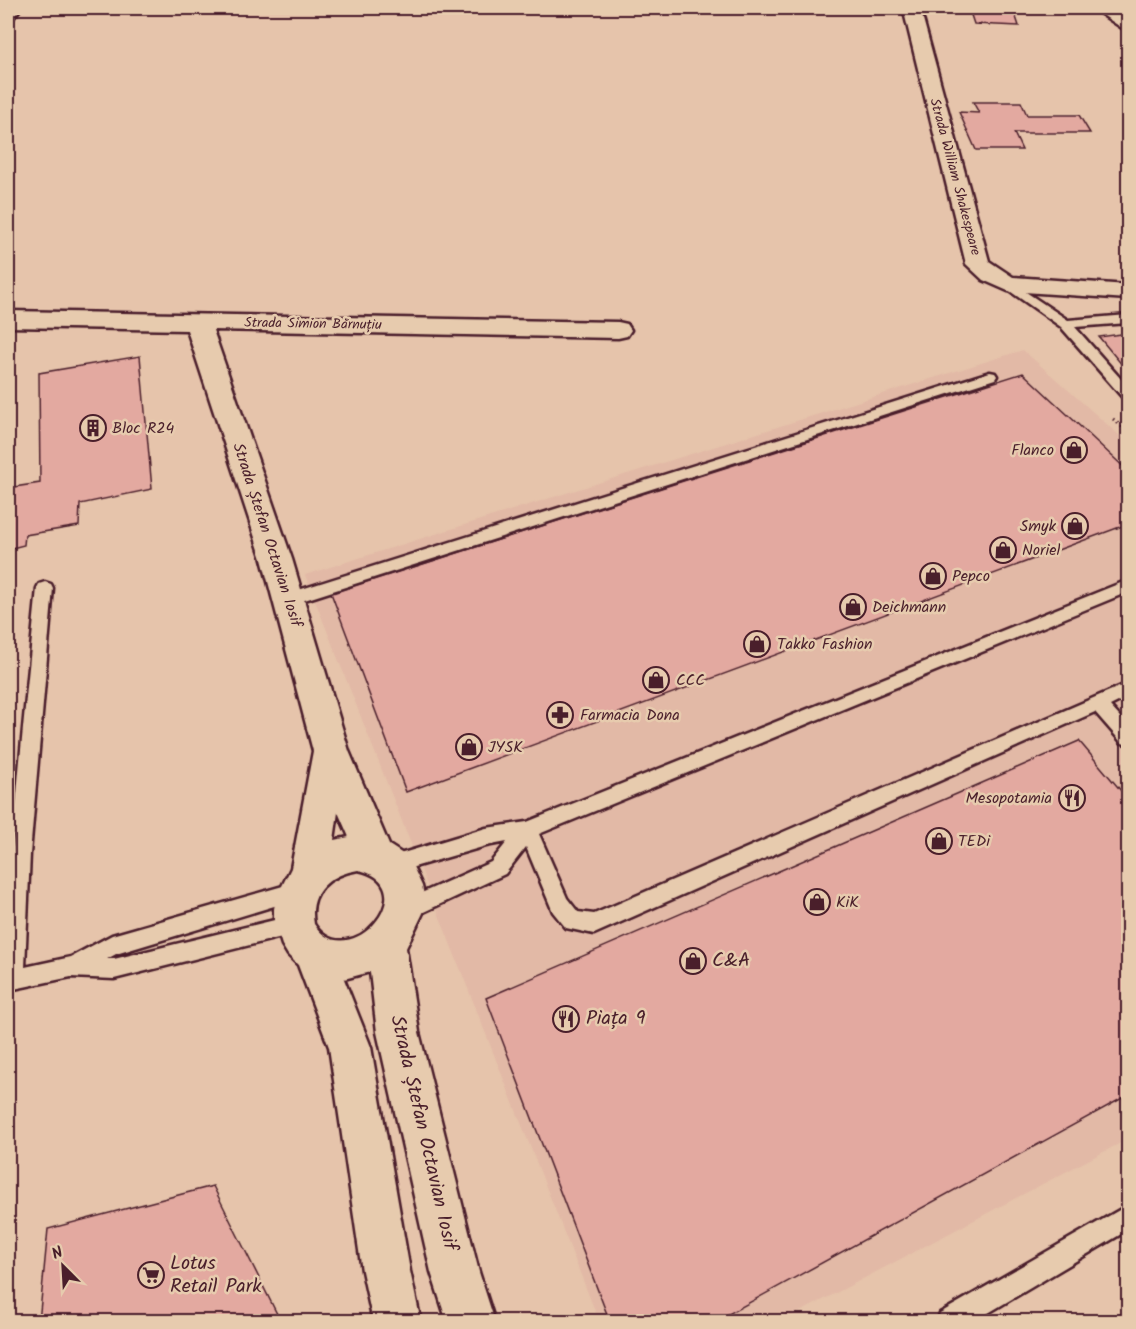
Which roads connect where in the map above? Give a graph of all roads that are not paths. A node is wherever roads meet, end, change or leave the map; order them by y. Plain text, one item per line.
1 (17, 8) edge
2 (911, 8) edge
3 (1101, 8) edge
4 (1123, 8) edge
5 (8, 19) edge
6 (1128, 19) edge
7 (1128, 24) edge
8 (1008, 284) junction
9 (1128, 292) edge
10 (8, 319) edge
11 (1128, 319) edge
12 (196, 321) junction
13 (1065, 324) junction
14 (618, 330) dead end
15 (990, 376) dead end
16 (1128, 395) edge
17 (1128, 586) edge
18 (45, 588) dead end
19 (289, 599) junction
20 (1128, 690) edge
21 (1098, 704) junction
22 (1128, 738) edge
23 (331, 751) junction
24 (528, 830) junction
25 (382, 861) junction
26 (304, 911) junction
27 (395, 927) junction
28 (71, 968) junction
29 (1128, 1217) edge
30 (397, 1322) edge
31 (471, 1322) edge
32 (949, 1322) edge

1 - 5 lane
2 - 8 street, Strada William Shakespeare
3 - 7 street
4 - 6 street
8 - 9 street, Strada William Shakespeare
8 - 13 lane
10 - 12 street, Strada Simion Bărnuțiu
11 - 13 lane
12 - 14 street, Strada Simion Bărnuțiu
12 - 19 street, Strada Ștefan Octavian Iosif
13 - 16 lane
15 - 19 lane
17 - 24 lane
18 - 28 lane
19 - 23 street, Strada Ștefan Octavian Iosif
20 - 21 lane
21 - 22 lane
21 - 24 lane
23 - 25 street, Strada Ștefan Octavian Iosif
23 - 26 street, Strada Ștefan Octavian Iosif
24 - 25 lane
24 - 27 lane
25 - 26 street
25 - 27 street, Strada Ștefan Octavian Iosif
26 - 27 street
26 - 28 lane
26 - 28 lane
26 - 30 street
27 - 31 street, Strada Ștefan Octavian Iosif
29 - 32 lane

